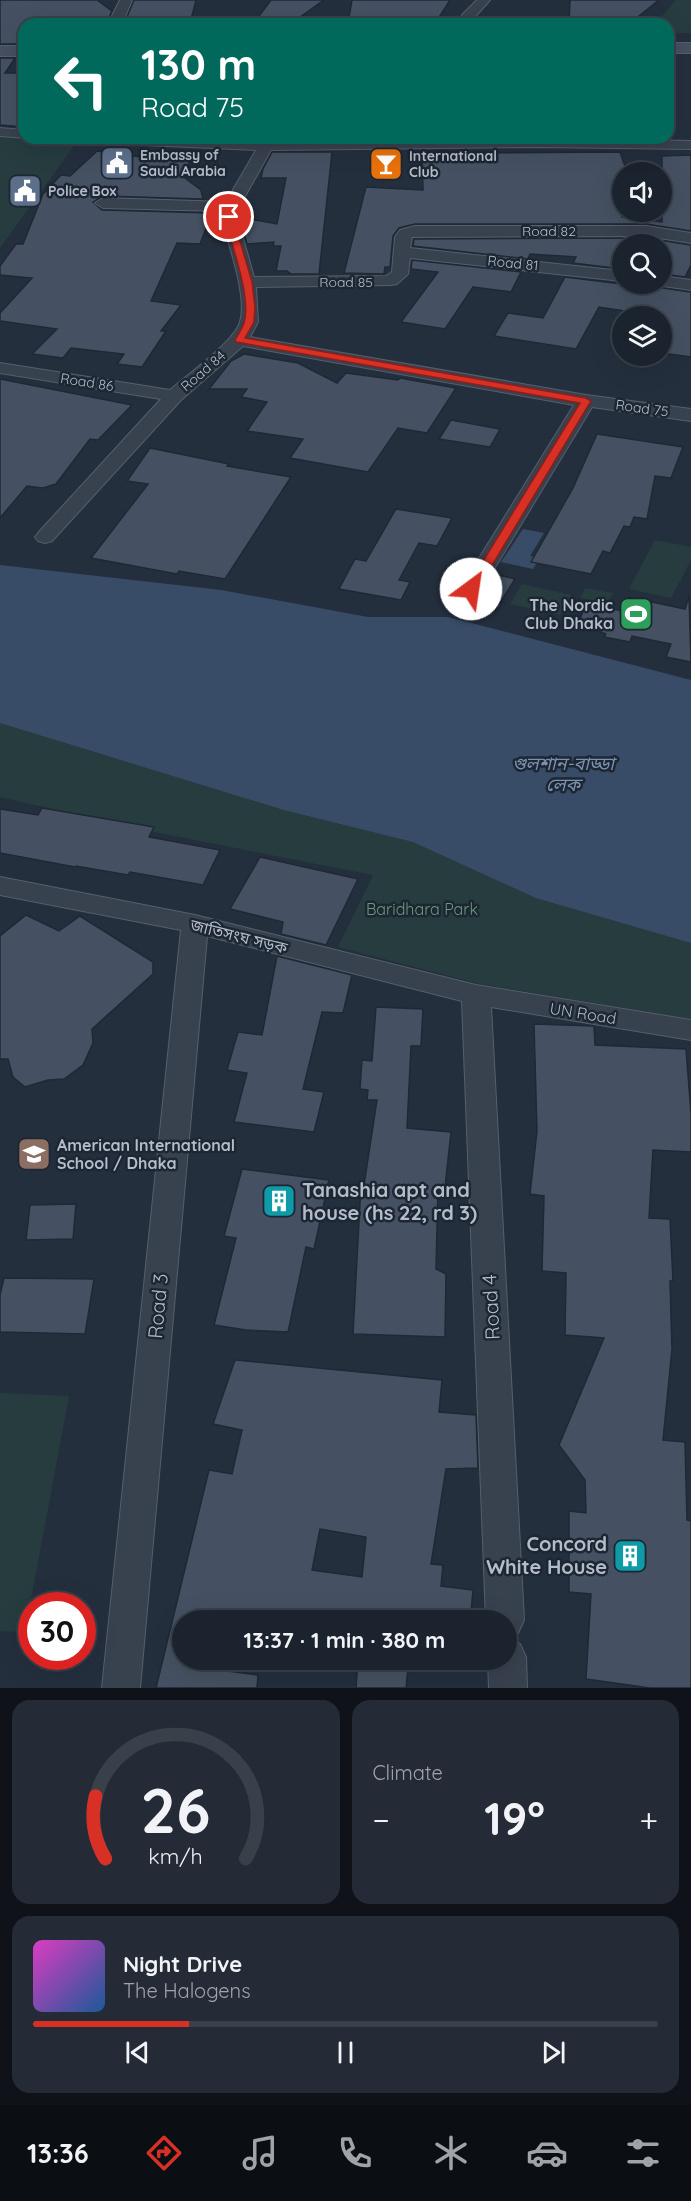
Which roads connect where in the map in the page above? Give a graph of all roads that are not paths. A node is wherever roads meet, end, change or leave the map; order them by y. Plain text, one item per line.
1 (126, 0) edge
2 (484, 0) edge
3 (117, 18) edge
4 (467, 18) edge
5 (674, 39) edge
6 (691, 39) edge
7 (0, 43) edge
8 (18, 43) edge
9 (674, 48) edge
10 (691, 48) edge
11 (0, 51) edge
12 (18, 51) edge
13 (0, 132) edge
14 (18, 134) edge
15 (268, 144) edge
16 (606, 144) edge
17 (691, 145) edge
18 (103, 203) dead end
19 (231, 207) junction
20 (406, 233) joint
21 (691, 238) edge
22 (403, 252) junction
23 (612, 275) edge
24 (247, 282) junction
25 (672, 282) edge
26 (691, 285) edge
27 (239, 340) junction
28 (0, 368) edge
29 (174, 396) junction
30 (586, 401) junction
31 (691, 415) edge
32 (45, 537) dead end
33 (471, 589) dead end
34 (0, 886) edge
35 (195, 924) junction
36 (476, 995) junction
37 (691, 1030) edge
38 (505, 1610) edge
39 (507, 1670) edge
40 (121, 1688) edge
41 (508, 1688) edge

1 - 3 street
2 - 4 street
5 - 6 street
7 - 8 street
9 - 10 street
11 - 12 street
13 - 14 street
15 - 19 street
16 - 17 street
18 - 19 street
19 - 24 street, Road 84
20 - 21 street, Road 82
20 - 22 street, Road 85
22 - 23 street, Road 81
22 - 24 street, Road 85
24 - 27 street, Road 84
25 - 26 street
27 - 29 street, Road 84
27 - 30 street, Road 75
28 - 29 street, Road 86
29 - 32 street, Road 84
30 - 31 street, Road 75
30 - 33 street
34 - 35 street, জাতিসংঘ সড়ক
35 - 36 street, জাতিসংঘ সড়ক
35 - 40 street, Road 3
36 - 37 street, UN Road
36 - 38 street, Road 4
39 - 41 street

